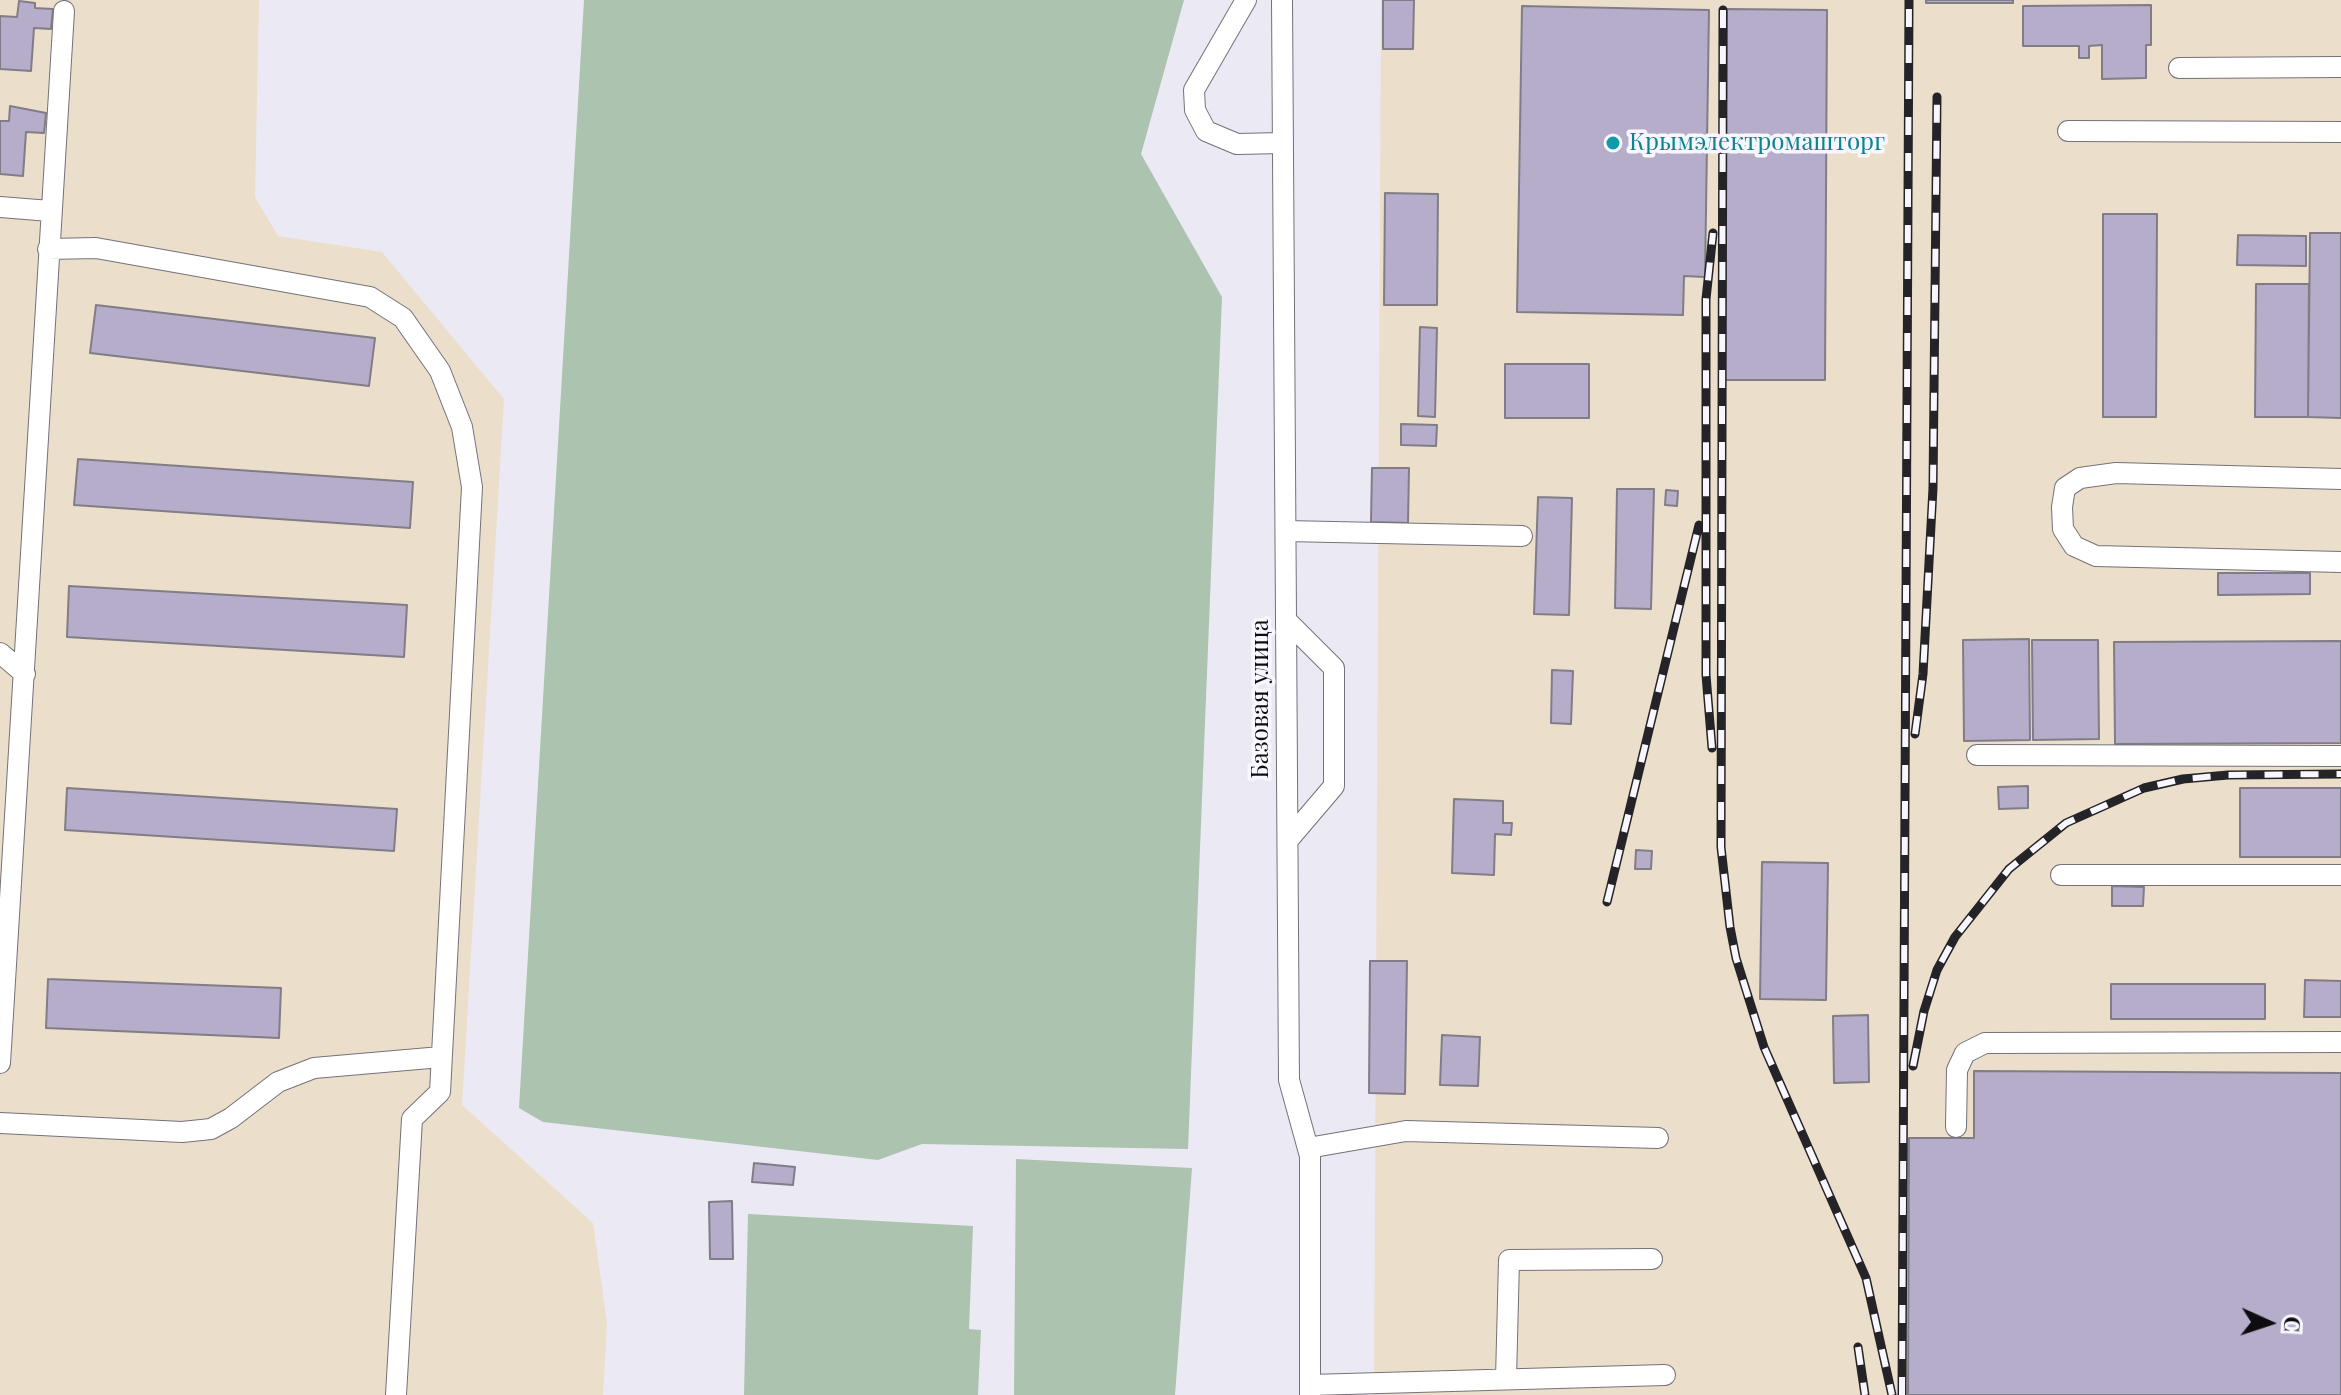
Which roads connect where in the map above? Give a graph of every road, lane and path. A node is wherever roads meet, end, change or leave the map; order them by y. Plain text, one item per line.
1 (1246, 0) edge
2 (1282, 0) edge
3 (64, 11) dead end
4 (2341, 67) edge
5 (2179, 68) dead end
6 (2068, 131) dead end
7 (2341, 132) edge
8 (1282, 143) junction
9 (0, 207) edge
10 (50, 211) junction
11 (48, 249) junction
12 (2341, 479) edge
13 (1286, 531) junction
14 (1522, 536) dead end
15 (2341, 562) edge
16 (1287, 621) junction
17 (0, 653) edge
18 (25, 674) junction
19 (1977, 755) dead end
20 (2341, 756) edge
21 (1288, 840) junction
22 (2061, 875) dead end
23 (2341, 875) edge
24 (2341, 1042) edge
25 (441, 1057) junction
26 (0, 1063) edge
27 (0, 1123) edge
28 (1956, 1127) dead end
29 (1658, 1138) dead end
30 (1308, 1148) junction
31 (1652, 1259) dead end
32 (1665, 1375) dead end
33 (1506, 1379) junction
34 (1310, 1390) edge
35 (396, 1395) edge

1 - 8 street
2 - 8 street, Базовая улица
3 - 10 street
4 - 5 street
6 - 7 street
8 - 13 street, Базовая улица
9 - 10 street
10 - 11 street
11 - 18 street
11 - 25 street
12 - 15 street
13 - 14 street
13 - 16 street, Базовая улица
16 - 21 street, Базовая улица
16 - 21 street
17 - 18 street
18 - 26 street
19 - 20 street
21 - 30 street, Базовая улица
22 - 23 street
24 - 28 street
25 - 27 street
25 - 35 street
29 - 30 street
30 - 34 street, Базовая улица
31 - 33 street
32 - 33 street
33 - 34 street

